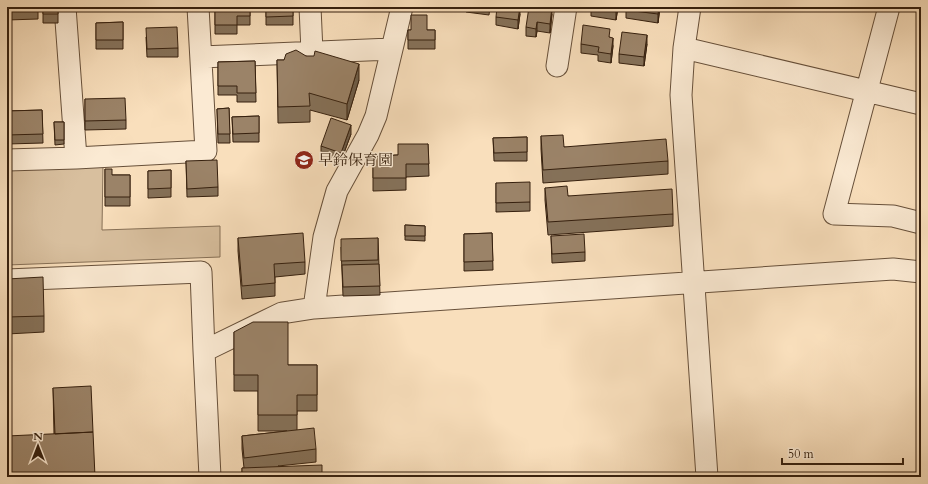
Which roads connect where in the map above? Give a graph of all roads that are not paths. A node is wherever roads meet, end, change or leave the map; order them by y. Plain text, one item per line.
1 (65, 7) edge
2 (198, 7) edge
3 (310, 7) edge
4 (402, 7) edge
5 (566, 7) edge
6 (690, 7) edge
7 (889, 7) edge
8 (684, 48) junction
9 (391, 49) junction
10 (312, 52) junction
11 (201, 57) junction
12 (557, 66) dead end
13 (867, 90) junction
14 (921, 104) edge
15 (76, 158) junction
16 (7, 160) edge
17 (921, 223) edge
18 (921, 272) edge
19 (7, 280) edge
20 (693, 282) junction
21 (314, 308) junction
22 (204, 351) junction
23 (210, 477) edge
24 (706, 477) edge

1 - 15 street
2 - 11 street
3 - 10 street
4 - 9 street
5 - 12 street
6 - 8 street
7 - 13 street
8 - 13 street
8 - 20 street
9 - 10 street
9 - 21 street
10 - 11 street
11 - 15 street
13 - 14 street
13 - 17 street
15 - 16 street
18 - 20 street
19 - 22 street
20 - 21 street
20 - 24 street
21 - 22 street
22 - 23 street

